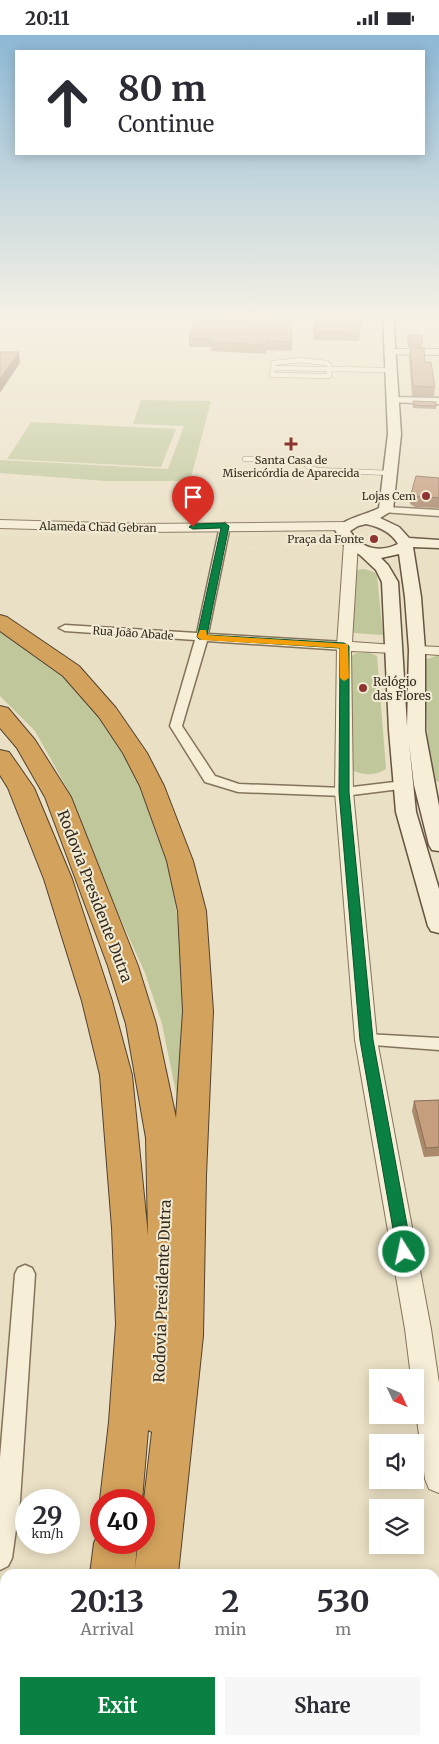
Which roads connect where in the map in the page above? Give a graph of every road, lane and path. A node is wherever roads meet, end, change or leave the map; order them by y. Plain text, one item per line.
1 (393, 395) edge
2 (394, 401) junction
3 (439, 401) edge
4 (245, 459) dead end
5 (390, 473) junction
6 (386, 510) junction
7 (439, 513) edge
8 (366, 521) junction
9 (0, 524) edge
10 (34, 528) junction
11 (0, 529) edge
12 (225, 529) junction
13 (352, 539) junction
14 (404, 544) junction
15 (439, 544) edge
16 (0, 621) edge
17 (65, 628) dead end
18 (202, 637) junction
19 (344, 646) junction
20 (395, 649) junction
21 (417, 650) junction
22 (439, 651) edge
23 (0, 713) edge
24 (0, 757) edge
25 (402, 785) junction
26 (432, 786) edge
27 (344, 792) junction
28 (439, 845) edge
29 (439, 926) edge
30 (366, 1040) junction
31 (439, 1044) edge
32 (25, 1274) dead end
33 (439, 1479) edge
34 (122, 1489) edge
35 (4, 1500) edge
36 (115, 1554) edge
37 (0, 1558) edge
38 (113, 1569) edge
39 (151, 1569) edge
40 (157, 1569) edge

1 - 2 main road
2 - 3 street
2 - 5 main road
4 - 5 lane
5 - 6 main road
6 - 7 street
6 - 8 main road
8 - 13 main road
8 - 14 main road
9 - 10 street, Alameda Chad Gebran
10 - 11 street, Alameda Chad Gebran
10 - 12 street, Alameda Chad Gebran
12 - 13 street, Alameda Chad Gebran
12 - 18 street
13 - 14 main road
13 - 19 street
13 - 20 main road
14 - 15 main road
14 - 21 main road
16 - 40 highway
17 - 18 street, Rua João Abade
18 - 19 street, Rua João Abade
18 - 27 street
19 - 20 street
19 - 27 street
20 - 21 main road
20 - 25 main road
21 - 22 street
21 - 26 main road
23 - 39 highway, Rodovia Presidente Dutra
24 - 34 highway, Rodovia Presidente Dutra
25 - 27 street
25 - 29 main road
26 - 28 main road
27 - 30 street
30 - 31 street
30 - 33 street
32 - 35 street
35 - 37 street
36 - 38 highway

